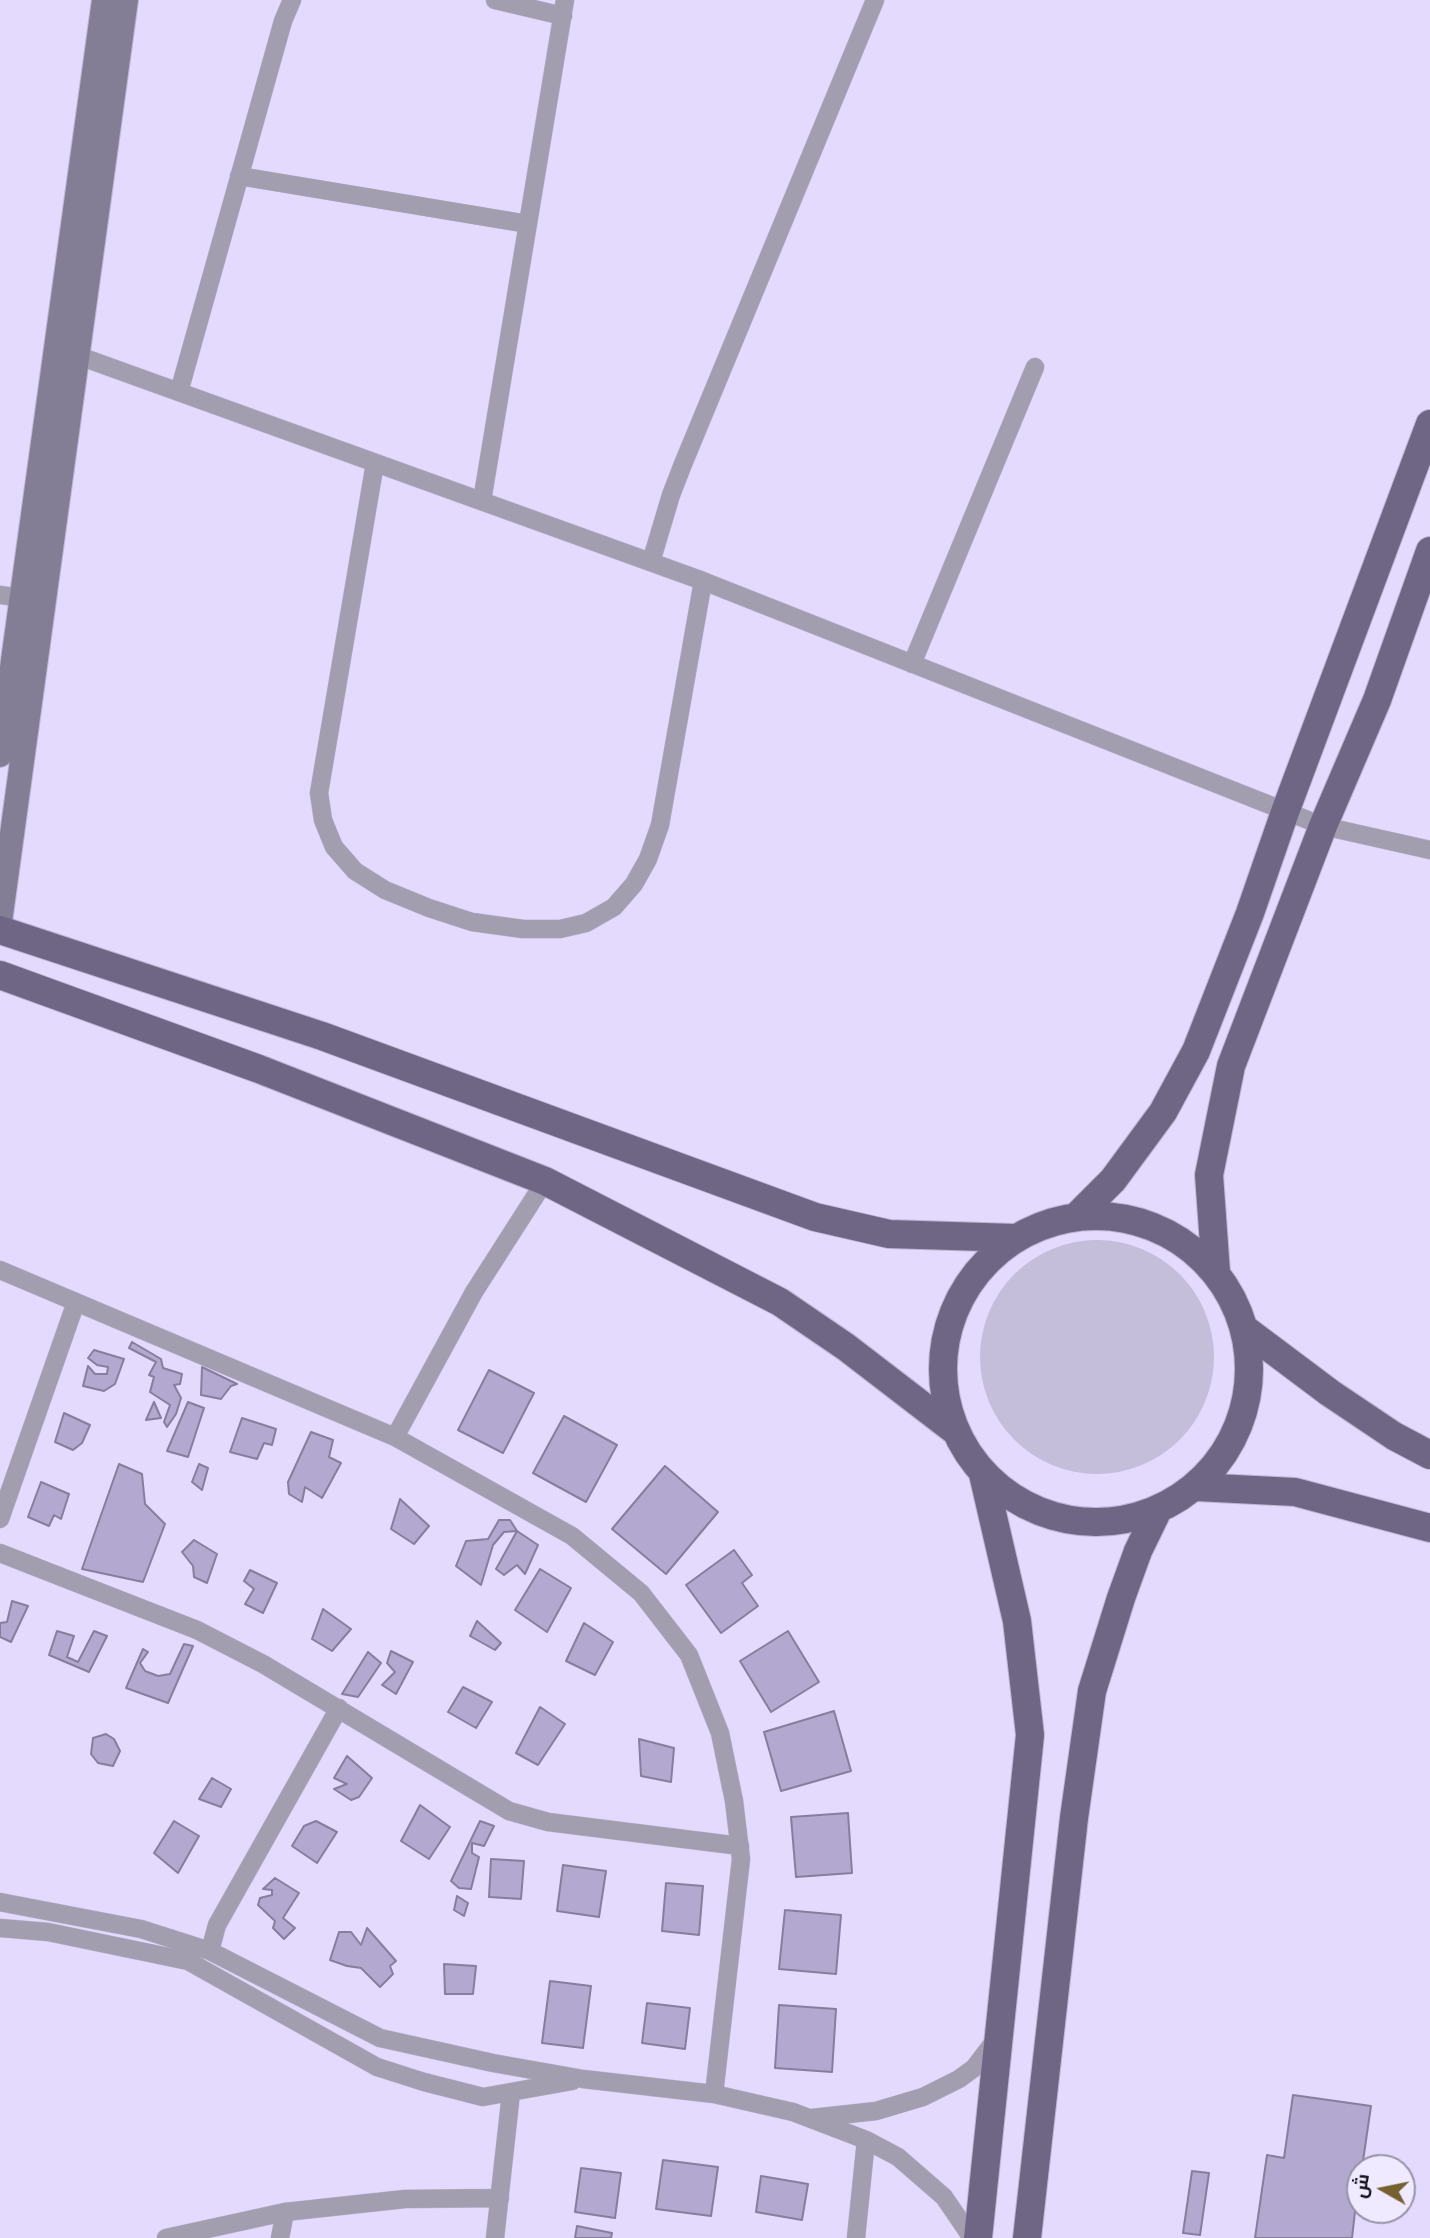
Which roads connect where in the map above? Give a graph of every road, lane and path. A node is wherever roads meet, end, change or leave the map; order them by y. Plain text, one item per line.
1 (104, 0) edge
2 (126, 0) edge
3 (292, 0) edge
4 (495, 0) edge
5 (875, 0) edge
6 (564, 8) edge
7 (239, 176) junction
8 (528, 224) junction
9 (79, 356) junction
10 (1035, 367) dead end
11 (179, 392) junction
12 (1430, 424) edge
13 (375, 463) junction
14 (482, 501) junction
15 (1430, 551) edge
16 (651, 562) junction
17 (703, 581) junction
18 (11, 597) edge
19 (912, 664) junction
20 (0, 755) edge
21 (1285, 812) junction
22 (1323, 826) junction
23 (1430, 850) edge
24 (0, 922) edge
25 (0, 930) edge
26 (0, 975) edge
27 (545, 1181) junction
28 (1077, 1216) junction
29 (1015, 1238) junction
30 (0, 1270) edge
31 (1216, 1272) junction
32 (76, 1302) junction
33 (1246, 1330) junction
34 (954, 1430) junction
35 (396, 1437) junction
36 (1430, 1455) edge
37 (983, 1475) junction
38 (1196, 1487) junction
39 (1156, 1514) junction
40 (0, 1520) edge
41 (1430, 1528) edge
42 (0, 1553) edge
43 (339, 1708) junction
44 (740, 1846) junction
45 (0, 1902) edge
46 (0, 1928) edge
47 (210, 1951) junction
48 (999, 2035) junction
49 (583, 2079) junction
50 (511, 2093) junction
51 (714, 2094) junction
52 (808, 2118) junction
53 (866, 2140) junction
54 (500, 2198) junction
55 (285, 2212) junction
56 (166, 2238) edge
57 (280, 2238) edge
58 (495, 2238) edge
59 (856, 2238) edge
60 (972, 2238) edge
61 (978, 2238) edge
62 (1027, 2238) edge

1 - 18 street
2 - 9 street
3 - 7 street
4 - 6 street
5 - 16 street
6 - 8 street
7 - 8 street
7 - 11 street
8 - 14 street
9 - 11 street
9 - 24 street
10 - 19 street
11 - 13 street
12 - 21 main road
13 - 14 street
13 - 17 street
14 - 16 street
15 - 22 main road
16 - 17 street
17 - 19 street
18 - 20 street
19 - 21 street
21 - 22 street
21 - 28 main road
22 - 23 street
22 - 31 main road
25 - 29 main road
26 - 27 main road
27 - 34 main road
27 - 35 street
28 - 29 main road
28 - 31 main road
29 - 34 main road
30 - 32 street
31 - 33 main road
32 - 35 street
32 - 40 street
33 - 36 main road
33 - 38 main road
34 - 37 main road
35 - 44 street
37 - 39 main road
37 - 48 main road
38 - 39 main road
38 - 41 main road
39 - 62 main road
42 - 43 street
43 - 44 street
43 - 47 street
44 - 51 street
45 - 47 street
46 - 50 street
47 - 49 street
48 - 52 street
48 - 61 main road
49 - 50 street
49 - 51 street
50 - 54 street
51 - 52 street
52 - 53 street
53 - 59 street
53 - 60 street
54 - 55 street
54 - 58 street
55 - 56 street
55 - 57 street

